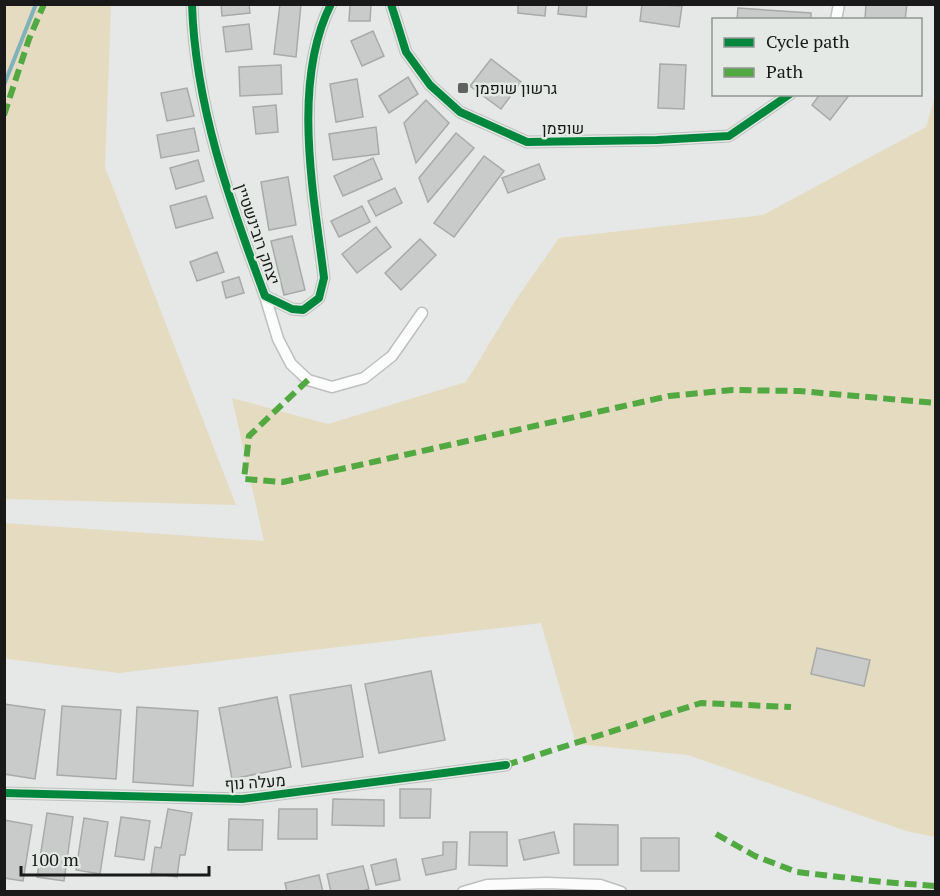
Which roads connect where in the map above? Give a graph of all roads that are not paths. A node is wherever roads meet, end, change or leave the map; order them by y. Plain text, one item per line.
1 (192, 4) edge
2 (331, 4) edge
3 (391, 4) edge
4 (787, 96) edge
5 (265, 296) junction
6 (422, 313) dead end
7 (506, 765) dead end
8 (4, 793) edge
9 (463, 891) edge
10 (621, 891) edge

1 - 5 street, יצחק רובינשטיין
2 - 5 street, יצחק רובינשטיין
3 - 4 street, שופמן
5 - 6 street
7 - 8 street, מעלה נוף
9 - 10 street

